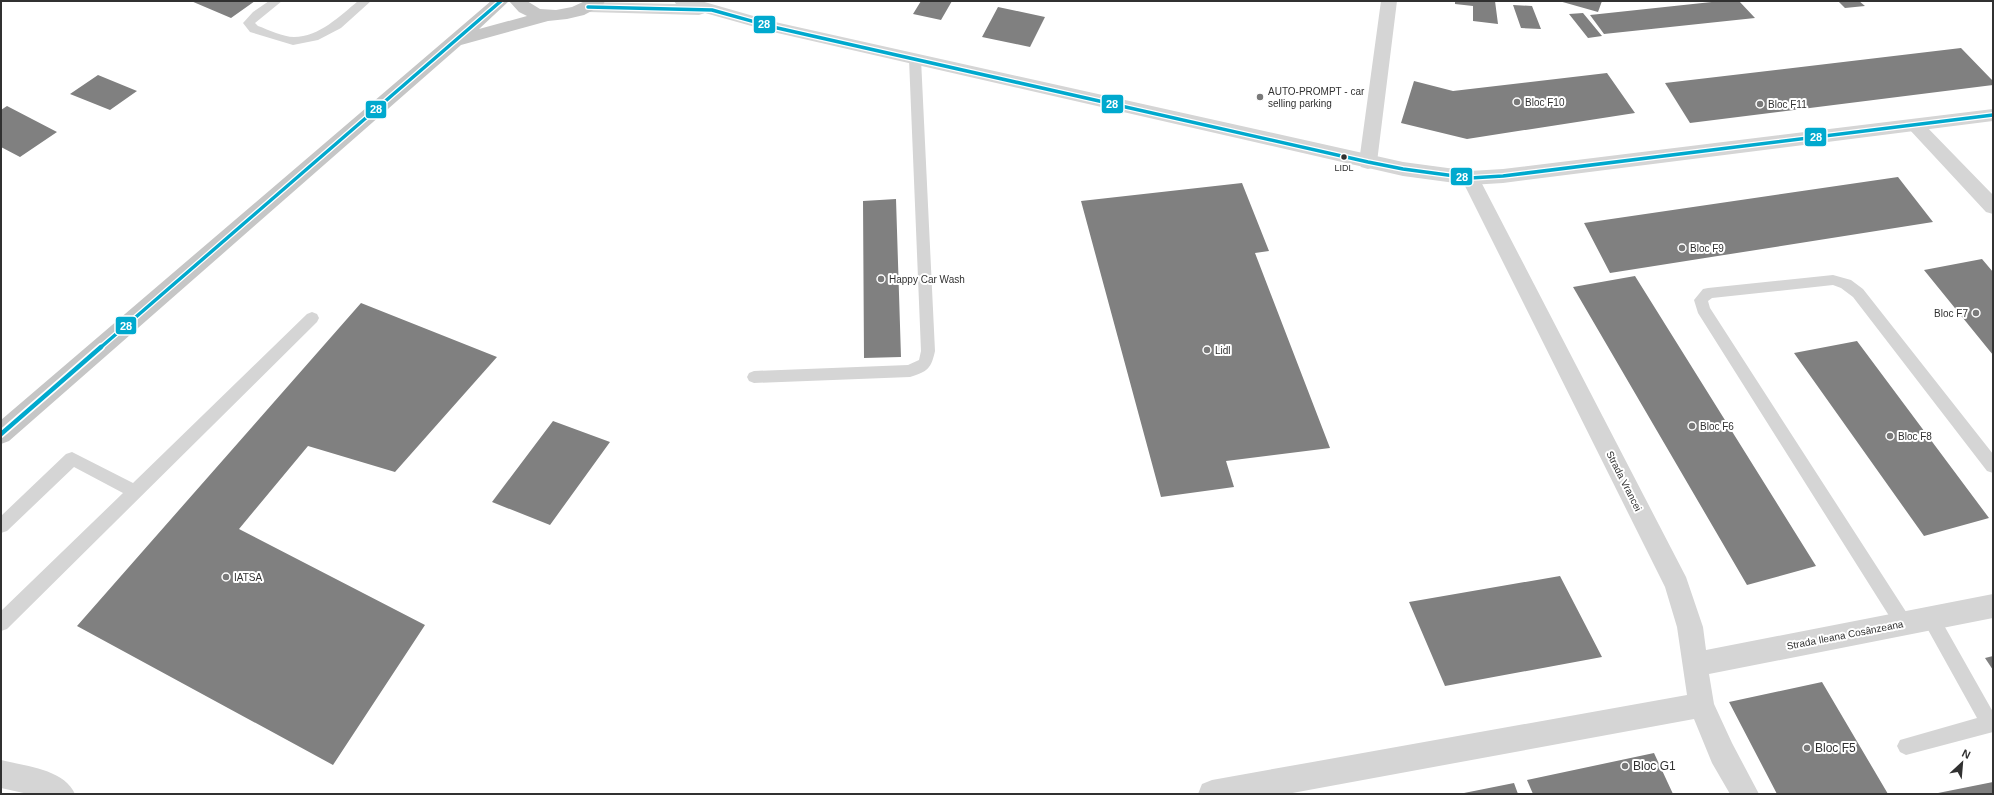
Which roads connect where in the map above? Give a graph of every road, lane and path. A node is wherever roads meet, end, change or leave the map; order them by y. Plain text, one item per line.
1 (276, 1) edge
2 (365, 1) edge
3 (500, 1) edge
4 (517, 1) edge
5 (682, 1) edge
6 (1389, 1) edge
7 (592, 4) edge
8 (712, 10) junction
9 (549, 15) junction
10 (454, 42) junction
11 (915, 59) junction
12 (1993, 115) edge
13 (1915, 125) junction
14 (1368, 162) junction
15 (1470, 178) junction
16 (1993, 206) edge
17 (312, 318) dead end
18 (754, 376) dead end
19 (1, 434) edge
20 (1993, 466) edge
21 (135, 492) junction
22 (1, 526) edge
23 (1993, 606) edge
24 (1931, 619) junction
25 (1, 623) edge
26 (1904, 624) junction
27 (1696, 664) junction
28 (1701, 705) junction
29 (1906, 746) dead end
30 (1, 774) edge
31 (61, 794) edge
32 (1212, 794) edge
33 (1745, 794) edge

1 - 2 lane
3 - 10 highway
4 - 9 highway
5 - 8 street
6 - 14 street
7 - 8 street
7 - 9 highway
8 - 11 street
9 - 10 highway
10 - 19 highway
11 - 14 street
11 - 18 lane
12 - 13 street
13 - 15 street
13 - 16 street
14 - 15 street
15 - 27 street, Strada Vrancei
17 - 21 lane
20 - 26 lane
21 - 22 lane
21 - 25 lane
23 - 24 street, Strada Ileana Cosânzeana
24 - 26 street, Strada Ileana Cosânzeana
24 - 29 lane
26 - 27 street, Strada Ileana Cosânzeana
27 - 28 street, Strada Vrancei
28 - 32 street
28 - 33 street, Strada Vrancei
30 - 31 street

